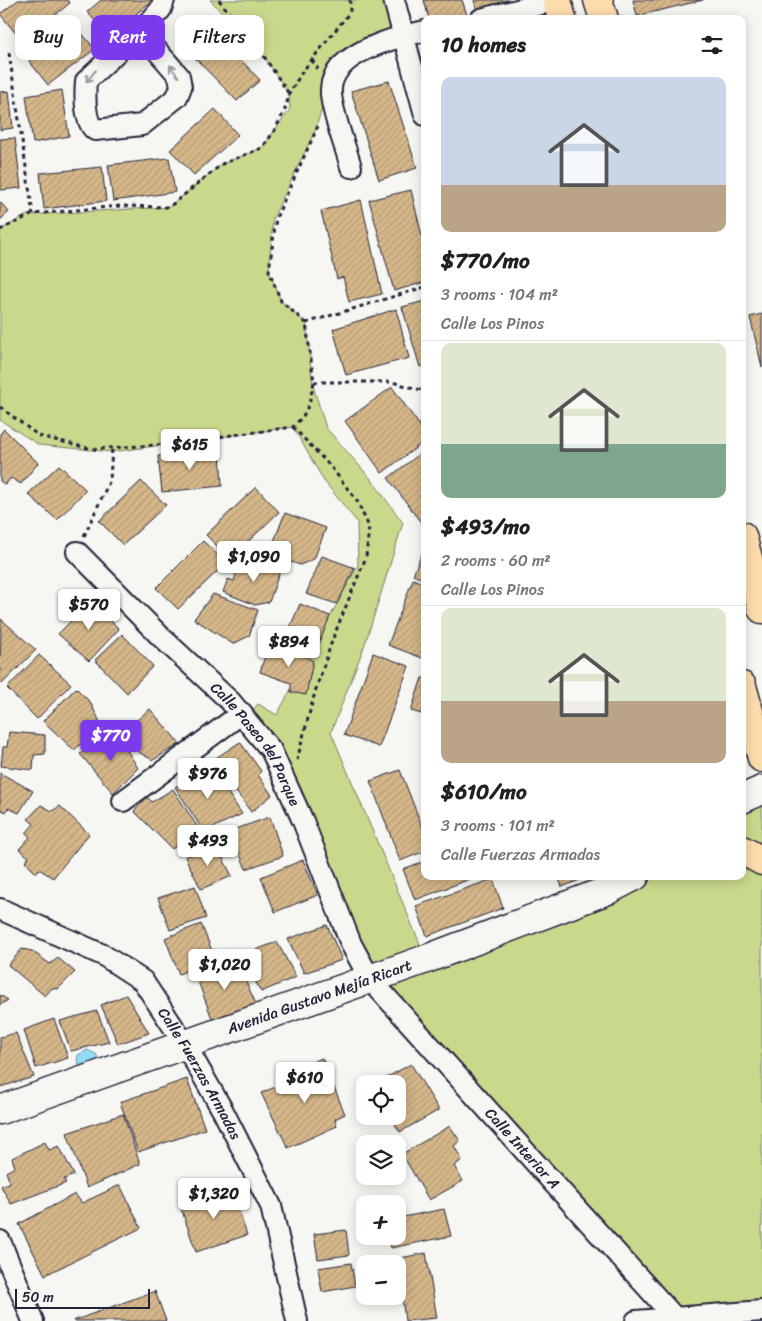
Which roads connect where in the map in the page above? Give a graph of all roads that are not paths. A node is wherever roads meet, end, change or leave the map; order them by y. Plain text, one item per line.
1 (164, 0) edge
2 (394, 0) edge
3 (557, 0) edge
4 (598, 0) edge
5 (528, 9) edge
6 (155, 15) edge
7 (500, 15) edge
8 (561, 15) edge
9 (603, 15) edge
10 (140, 31) joint
11 (421, 32) edge
12 (403, 36) junction
13 (421, 101) edge
14 (350, 167) dead end
15 (746, 550) edge
16 (77, 552) road end
17 (762, 607) edge
18 (746, 700) edge
19 (242, 713) junction
20 (762, 758) edge
21 (290, 780) road end
22 (762, 790) edge
23 (746, 797) edge
24 (123, 801) dead end
25 (746, 852) edge
26 (762, 861) edge
27 (627, 880) edge
28 (0, 908) edge
29 (373, 978) junction
30 (186, 1046) junction
31 (0, 1110) edge
32 (0, 1241) edge
33 (762, 1311) edge
34 (675, 1318) junction
35 (34, 1321) edge
36 (296, 1321) edge
37 (636, 1321) edge

1 - 6 street
2 - 12 street
3 - 5 street
3 - 8 main road
4 - 9 main road
5 - 7 street
10 -> 10 street
11 - 12 street
12 - 13 street
12 - 14 street
15 - 17 main road
16 - 19 street, Calle Paseo del Parque
18 - 20 main road
19 - 24 street
19 - 29 street, Calle Paseo del Parque
21 - 29 street
22 - 23 street
25 - 26 main road
27 - 29 street, Avenida Gustavo Mejía Ricart
28 - 30 street, Calle Fuerzas Armadas
29 - 30 street, Avenida Gustavo Mejía Ricart
29 - 34 street, Calle Interior A
30 - 31 street, Avenida Gustavo Mejía Ricart
30 - 36 street, Calle Fuerzas Armadas
32 - 35 street
33 - 34 street
34 - 37 street

